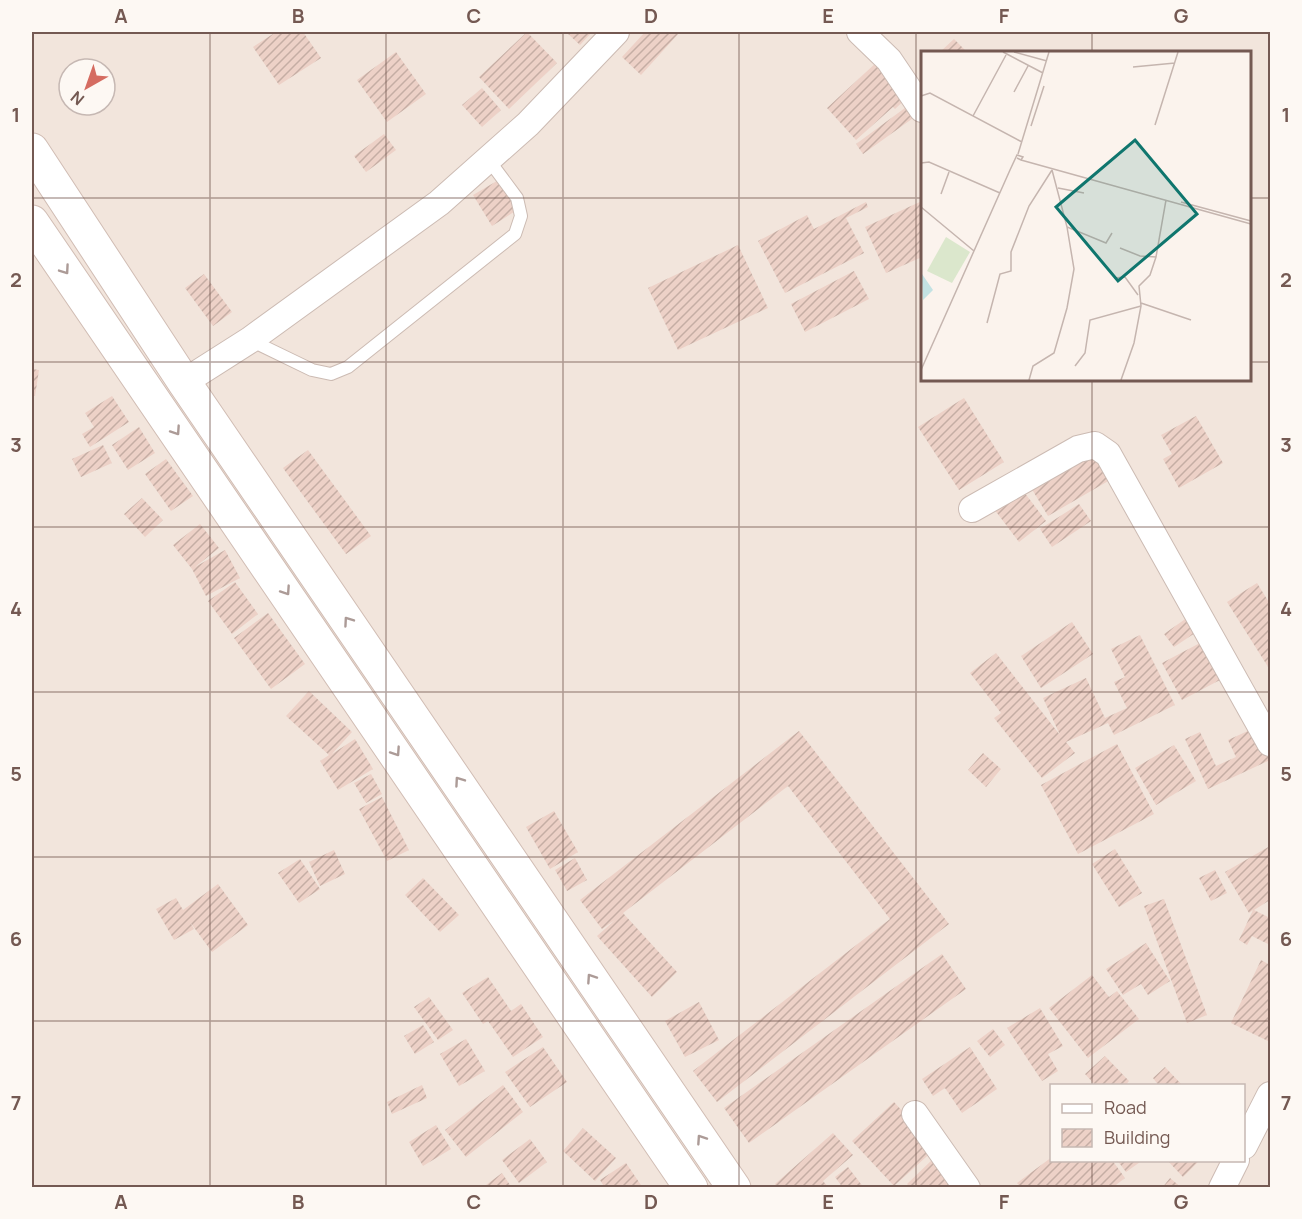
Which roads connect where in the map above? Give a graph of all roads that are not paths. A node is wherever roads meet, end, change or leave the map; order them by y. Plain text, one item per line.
1 (616, 32) edge
2 (860, 32) edge
3 (921, 108) edge
4 (32, 150) edge
5 (488, 159) junction
6 (32, 222) edge
7 (250, 340) junction
8 (184, 382) junction
9 (972, 509) dead end
10 (1270, 743) edge
11 (482, 815) junction
12 (452, 834) junction
13 (1270, 1095) edge
14 (915, 1114) dead end
15 (1245, 1144) edge
16 (1235, 1162) edge
17 (692, 1188) edge
18 (734, 1188) edge
19 (967, 1188) edge
20 (1222, 1188) edge

1 - 5 street
2 - 3 street
4 - 8 main road
5 - 7 street
5 - 7 lane
6 -> 12 main road
7 - 8 street
11 -> 8 main road
9 - 10 street
11 - 12 main road
18 -> 11 main road
12 - 17 main road
13 - 15 street
14 - 19 street
16 - 20 street

